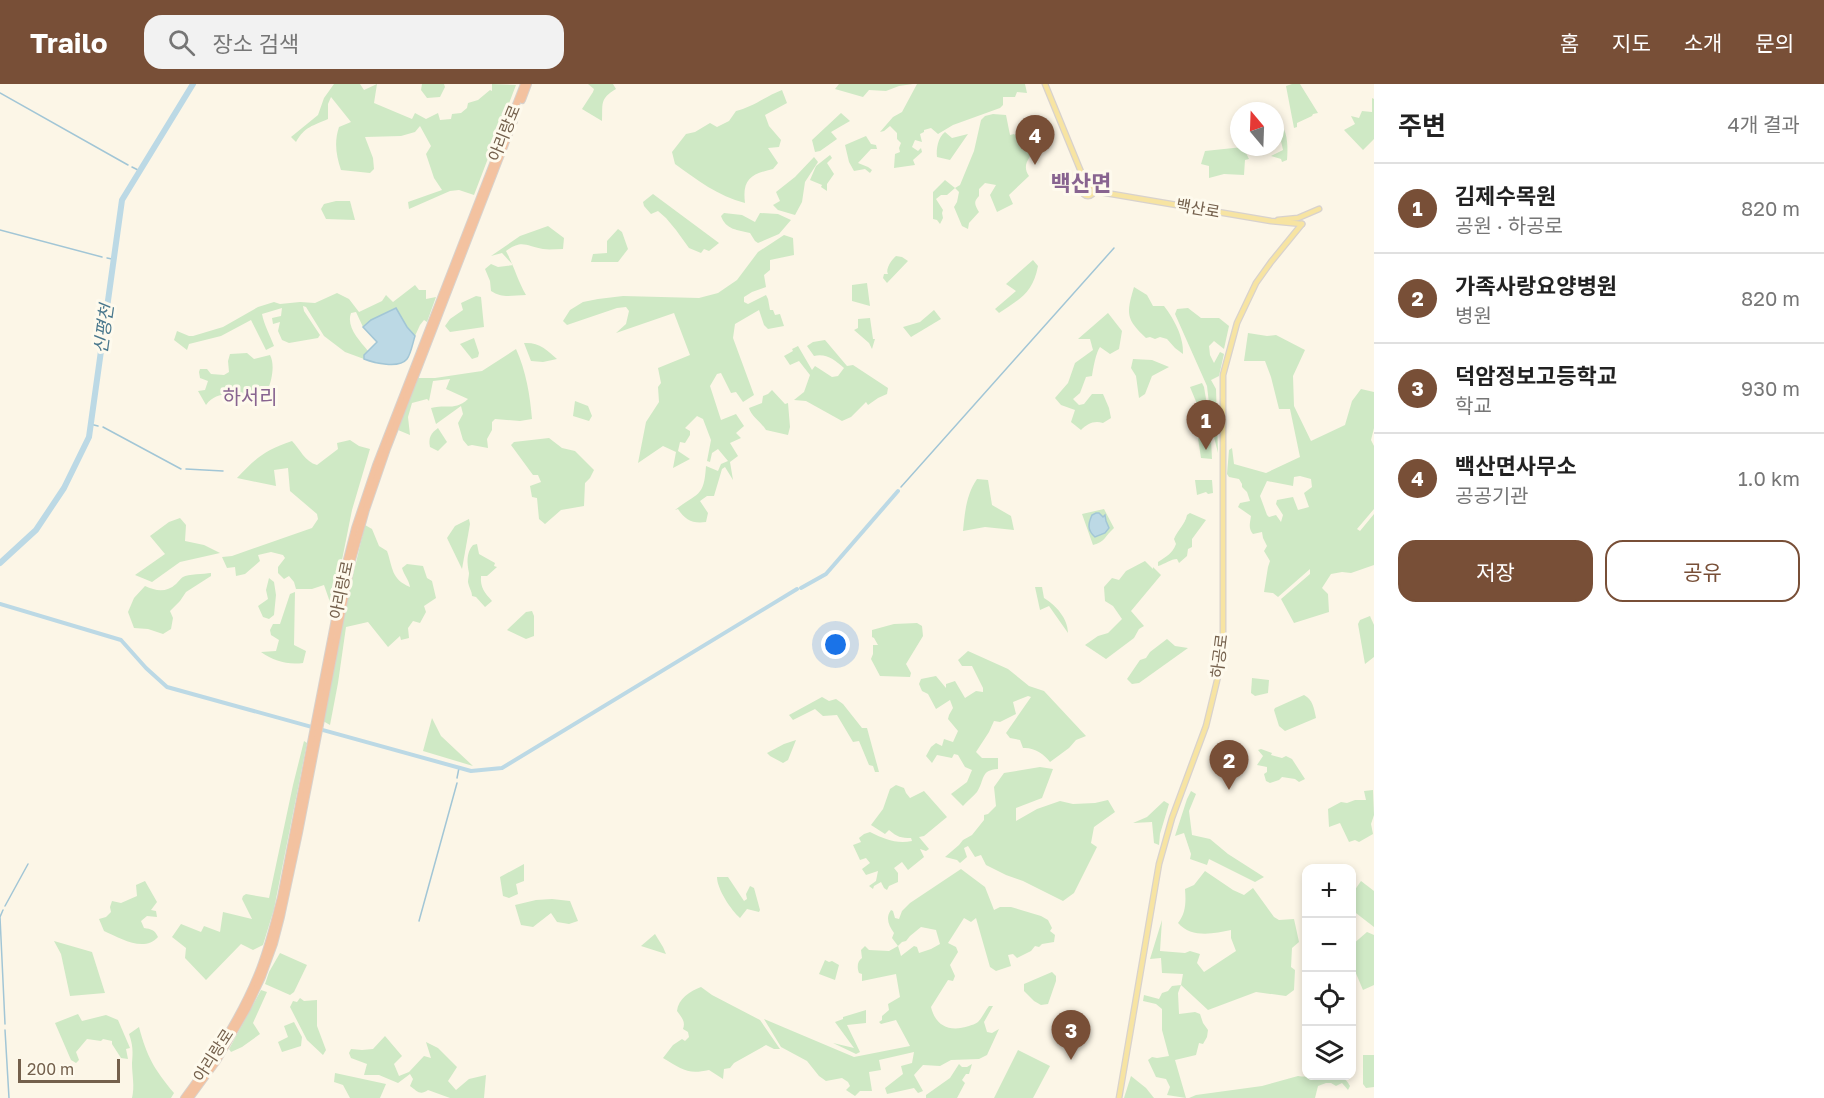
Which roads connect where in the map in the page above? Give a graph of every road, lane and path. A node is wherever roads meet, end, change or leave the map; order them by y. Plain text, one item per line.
1 (526, 84) edge
2 (1045, 84) edge
3 (1086, 184) junction
4 (1094, 190) junction
5 (1318, 209) dead end
6 (1270, 221) junction
7 (1285, 224) junction
8 (1302, 224) joint
9 (1287, 240) junction
10 (313, 745) junction
11 (184, 1098) edge
12 (190, 1098) edge
13 (1119, 1098) edge

1 - 10 highway, 아리랑로
2 - 3 main road
3 - 4 main road
3 - 4 main road
4 - 6 main road, 백산로
5 - 6 main road
6 - 7 main road, 백산로
7 - 8 main road, 백산로
7 - 9 main road
8 - 9 main road, 하공로
9 - 13 main road, 하공로
10 - 11 highway, 아리랑로
10 - 12 highway, 아리랑로

